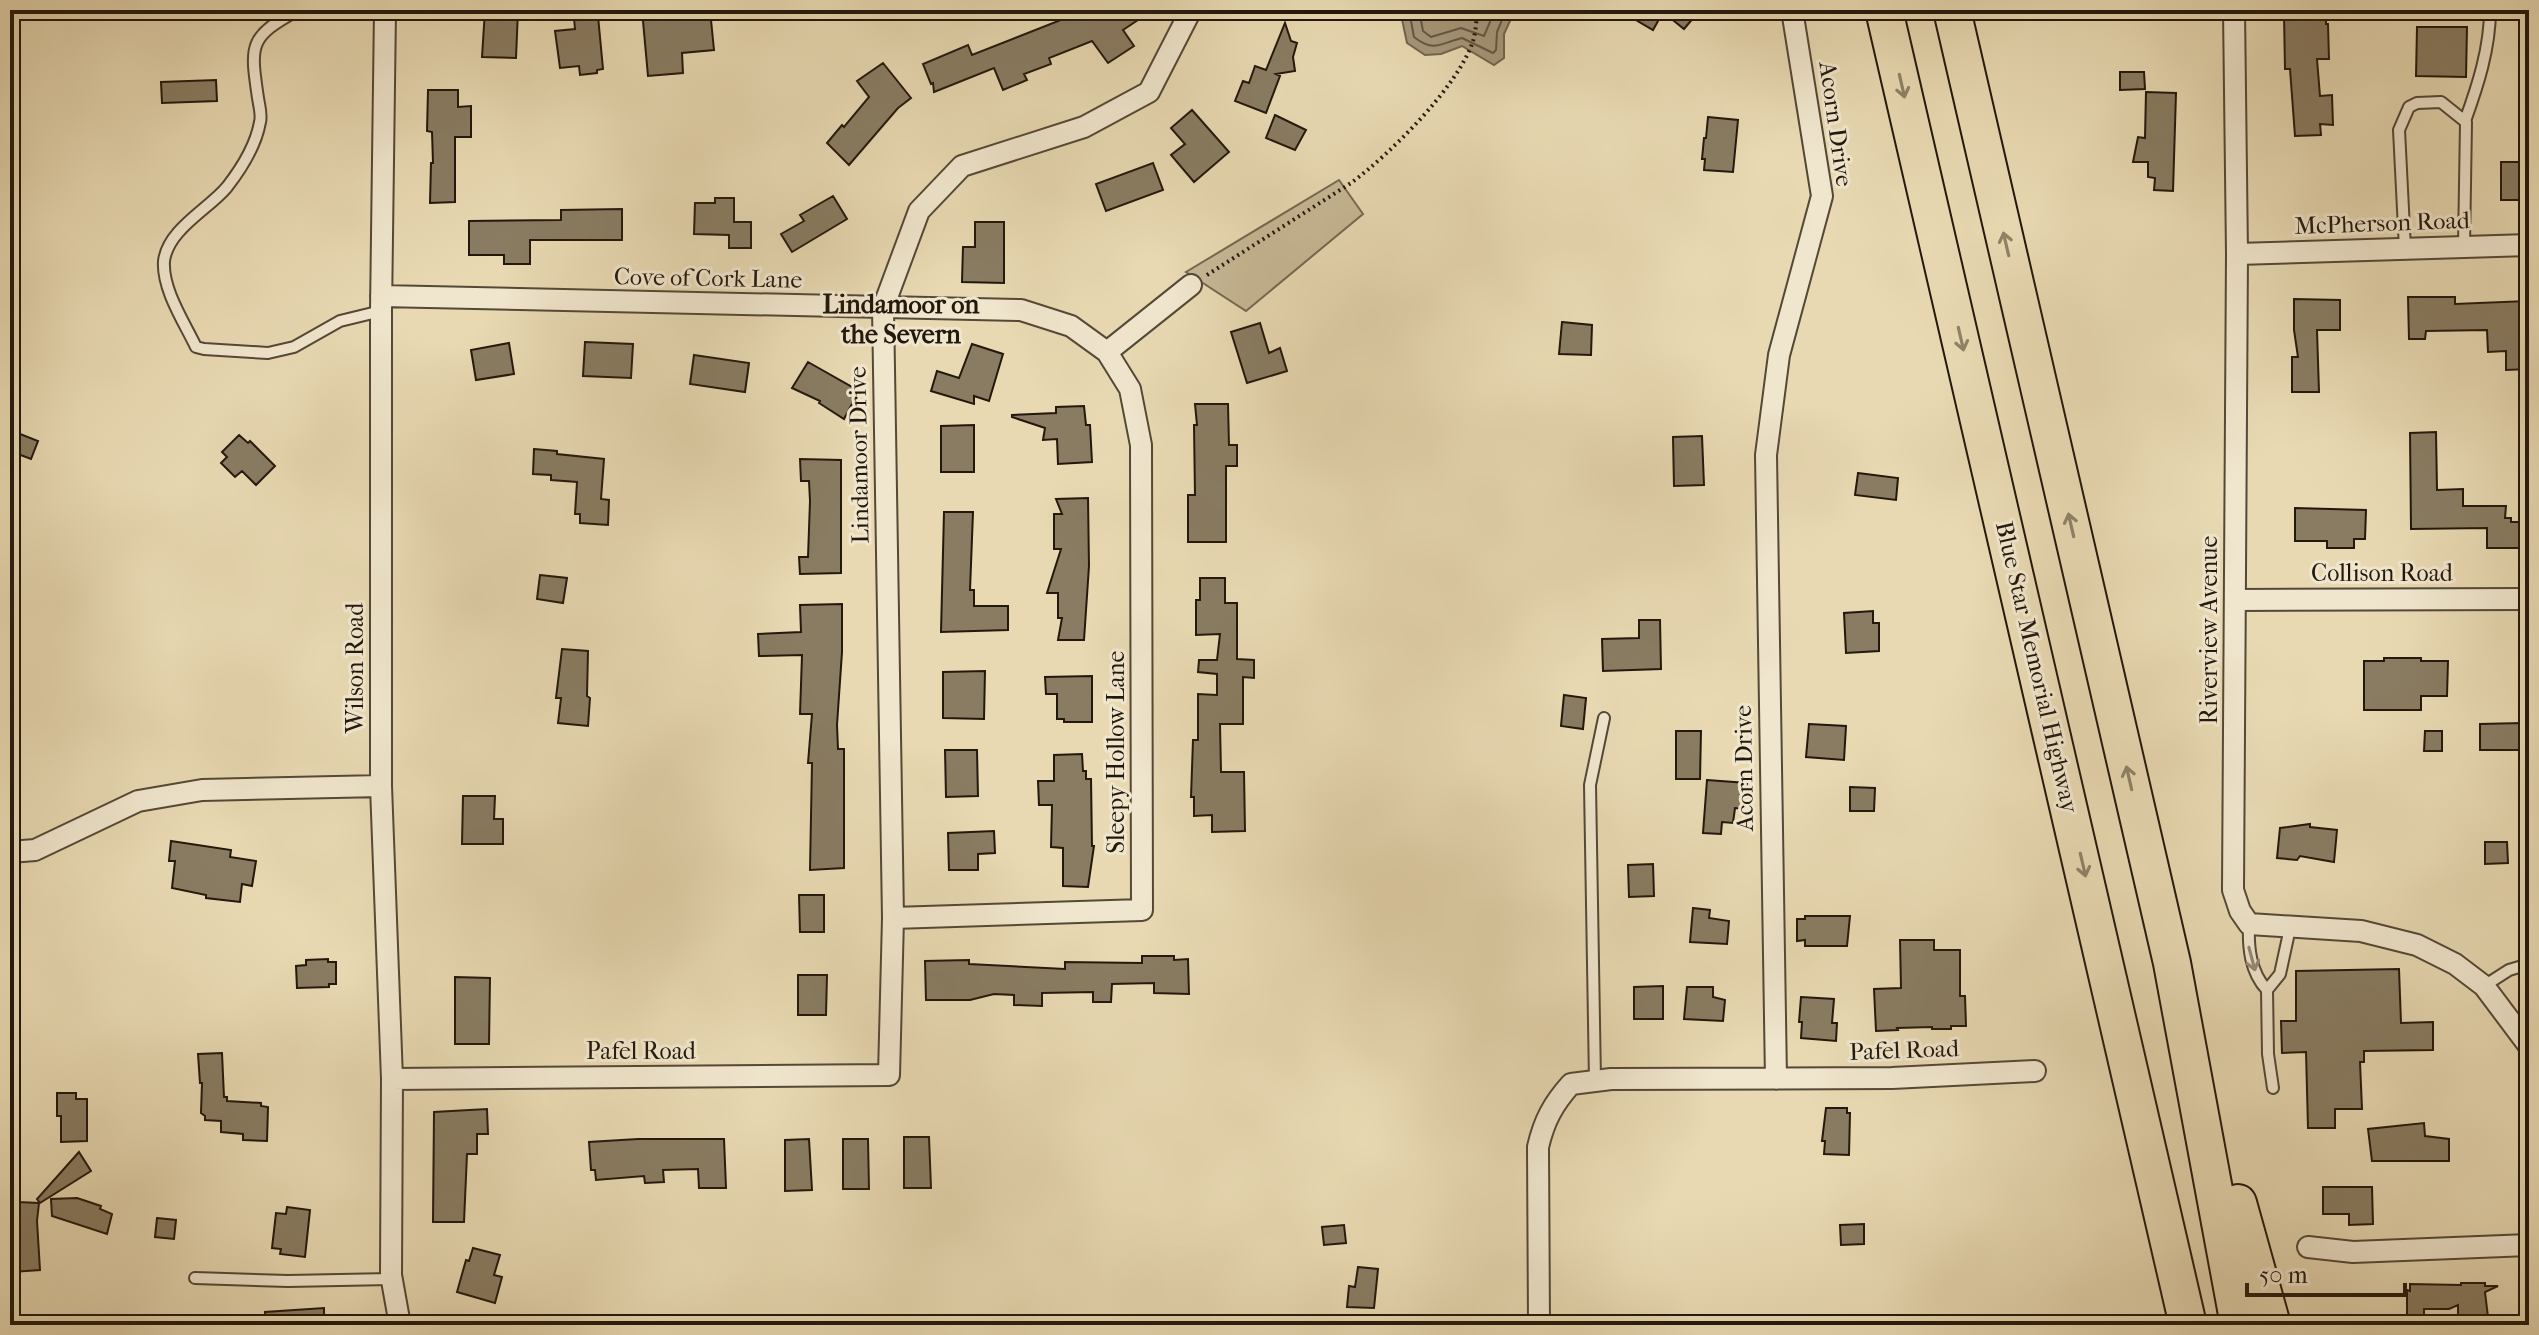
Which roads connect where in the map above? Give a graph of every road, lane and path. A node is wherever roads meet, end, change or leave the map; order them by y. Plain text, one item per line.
1 (298, 10) edge
2 (385, 10) edge
3 (1191, 10) edge
4 (1478, 10) edge
5 (1792, 10) edge
6 (1884, 10) edge
7 (1952, 10) edge
8 (2234, 10) edge
9 (2490, 10) edge
10 (2465, 121) junction
11 (2529, 245) edge
12 (2464, 247) junction
13 (2405, 249) junction
14 (2237, 254) junction
15 (1191, 285) joint
16 (381, 303) junction
17 (883, 308) junction
18 (1107, 352) junction
19 (2529, 599) edge
20 (2236, 600) junction
21 (1604, 718) dead end
22 (381, 786) junction
23 (10, 852) edge
24 (893, 918) junction
25 (2249, 924) junction
26 (2290, 928) junction
27 (2172, 963) junction
28 (2529, 964) edge
29 (2484, 986) junction
30 (2267, 990) junction
31 (2115, 1007) junction
32 (2529, 1046) edge
33 (2035, 1071) dead end
34 (889, 1075) joint
35 (392, 1079) junction
36 (1776, 1079) junction
37 (1595, 1081) junction
38 (2273, 1088) dead end
39 (2529, 1245) edge
40 (2308, 1247) dead end
41 (195, 1278) dead end
42 (391, 1279) junction
43 (400, 1325) edge
44 (1539, 1325) edge
45 (2169, 1325) edge
46 (2188, 1325) edge
47 (2239, 1325) edge
48 (2272, 1325) edge

1 - 16 lane
2 - 16 street, Wilson Road
3 - 17 street, Lindamoor Drive
4 - 15 path
5 - 36 street, Acorn Drive
6 -> 31 highway, Blue Star Memorial Highway
27 -> 7 highway
8 - 14 street, Riverview Avenue
9 - 10 lane
10 - 12 lane
10 - 13 lane
11 - 12 street, McPherson Road
12 - 13 street, McPherson Road
13 - 14 street, McPherson Road
14 - 20 street, Riverview Avenue
15 - 18 street
16 - 17 street, Cove of Cork Lane
16 - 22 street, Wilson Road
17 - 18 street, Cove of Cork Lane
17 - 24 street, Lindamoor Drive
18 - 24 street, Sleepy Hollow Lane
19 - 20 street, Collison Road
20 - 25 street, Riverview Avenue
21 - 37 lane
22 - 23 street
22 - 35 street, Wilson Road
24 - 34 street, Lindamoor Drive
25 - 26 street
25 -> 30 lane
26 - 29 street
26 - 30 lane
27 - 47 highway
27 - 48 highway
28 - 29 lane
29 - 32 street
30 - 38 lane
31 - 45 highway
31 - 46 highway, Blue Star Memorial Highway
33 - 36 street, Pafel Road
34 - 35 street, Pafel Road
35 - 42 street, Wilson Road
36 - 37 street
37 - 44 street
39 - 40 street
41 - 42 lane
42 - 43 street, Wilson Road

